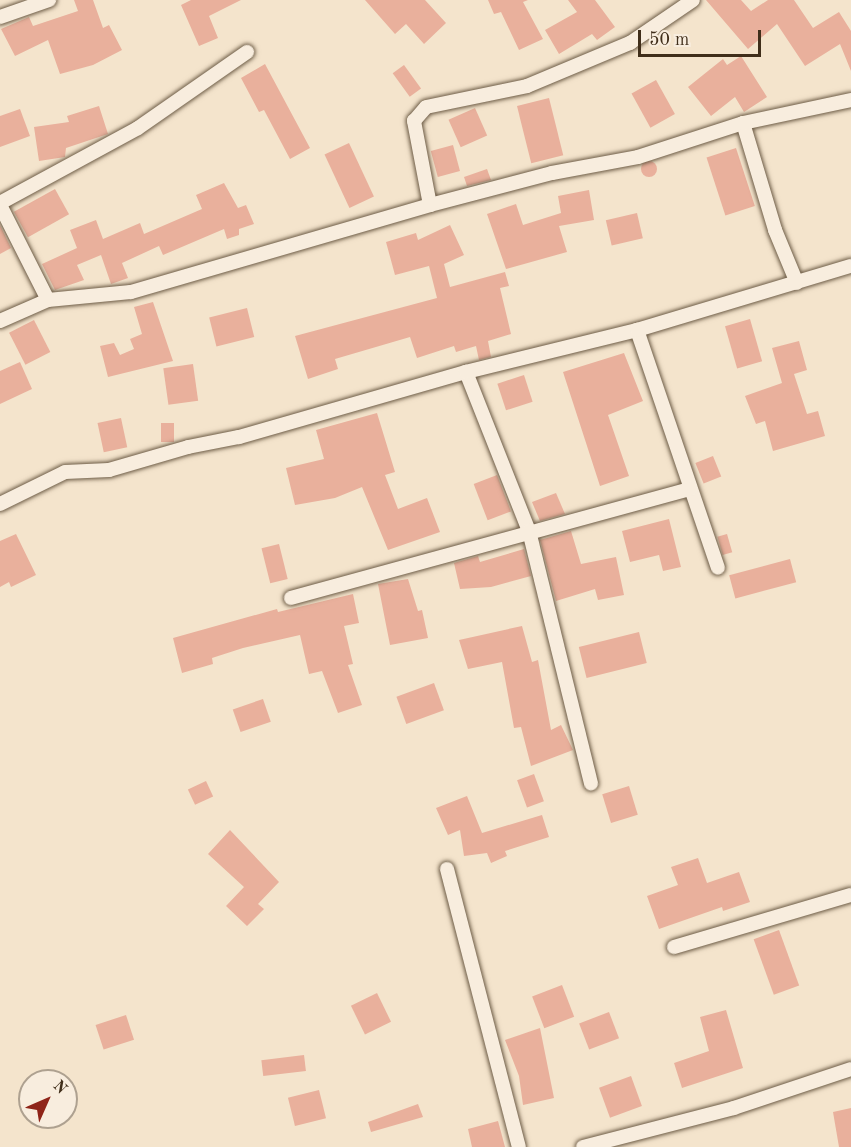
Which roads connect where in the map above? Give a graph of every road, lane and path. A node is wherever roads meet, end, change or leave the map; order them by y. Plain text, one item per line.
1 (50, 0) edge
2 (693, 0) edge
3 (0, 17) edge
4 (247, 52) dead end
5 (851, 100) edge
6 (743, 123) junction
7 (0, 204) edge
8 (430, 205) junction
9 (851, 266) edge
10 (796, 283) junction
11 (48, 300) junction
12 (0, 321) edge
13 (637, 330) junction
14 (465, 372) junction
15 (690, 489) junction
16 (0, 504) edge
17 (529, 531) junction
18 (718, 568) dead end
19 (291, 598) dead end
20 (591, 783) dead end
21 (447, 868) dead end
22 (851, 896) edge
23 (674, 946) dead end
24 (851, 1069) edge
25 (519, 1147) edge
26 (583, 1147) edge

1 - 3 street
2 - 8 street
4 - 7 street
5 - 6 street
6 - 8 street
6 - 10 street
7 - 11 street
8 - 11 street
9 - 10 street
10 - 13 street
11 - 12 street
13 - 14 street
13 - 15 street
14 - 16 street
14 - 17 street
15 - 17 street
15 - 18 street
17 - 19 street
17 - 20 street
21 - 25 street
22 - 23 street
24 - 26 street

